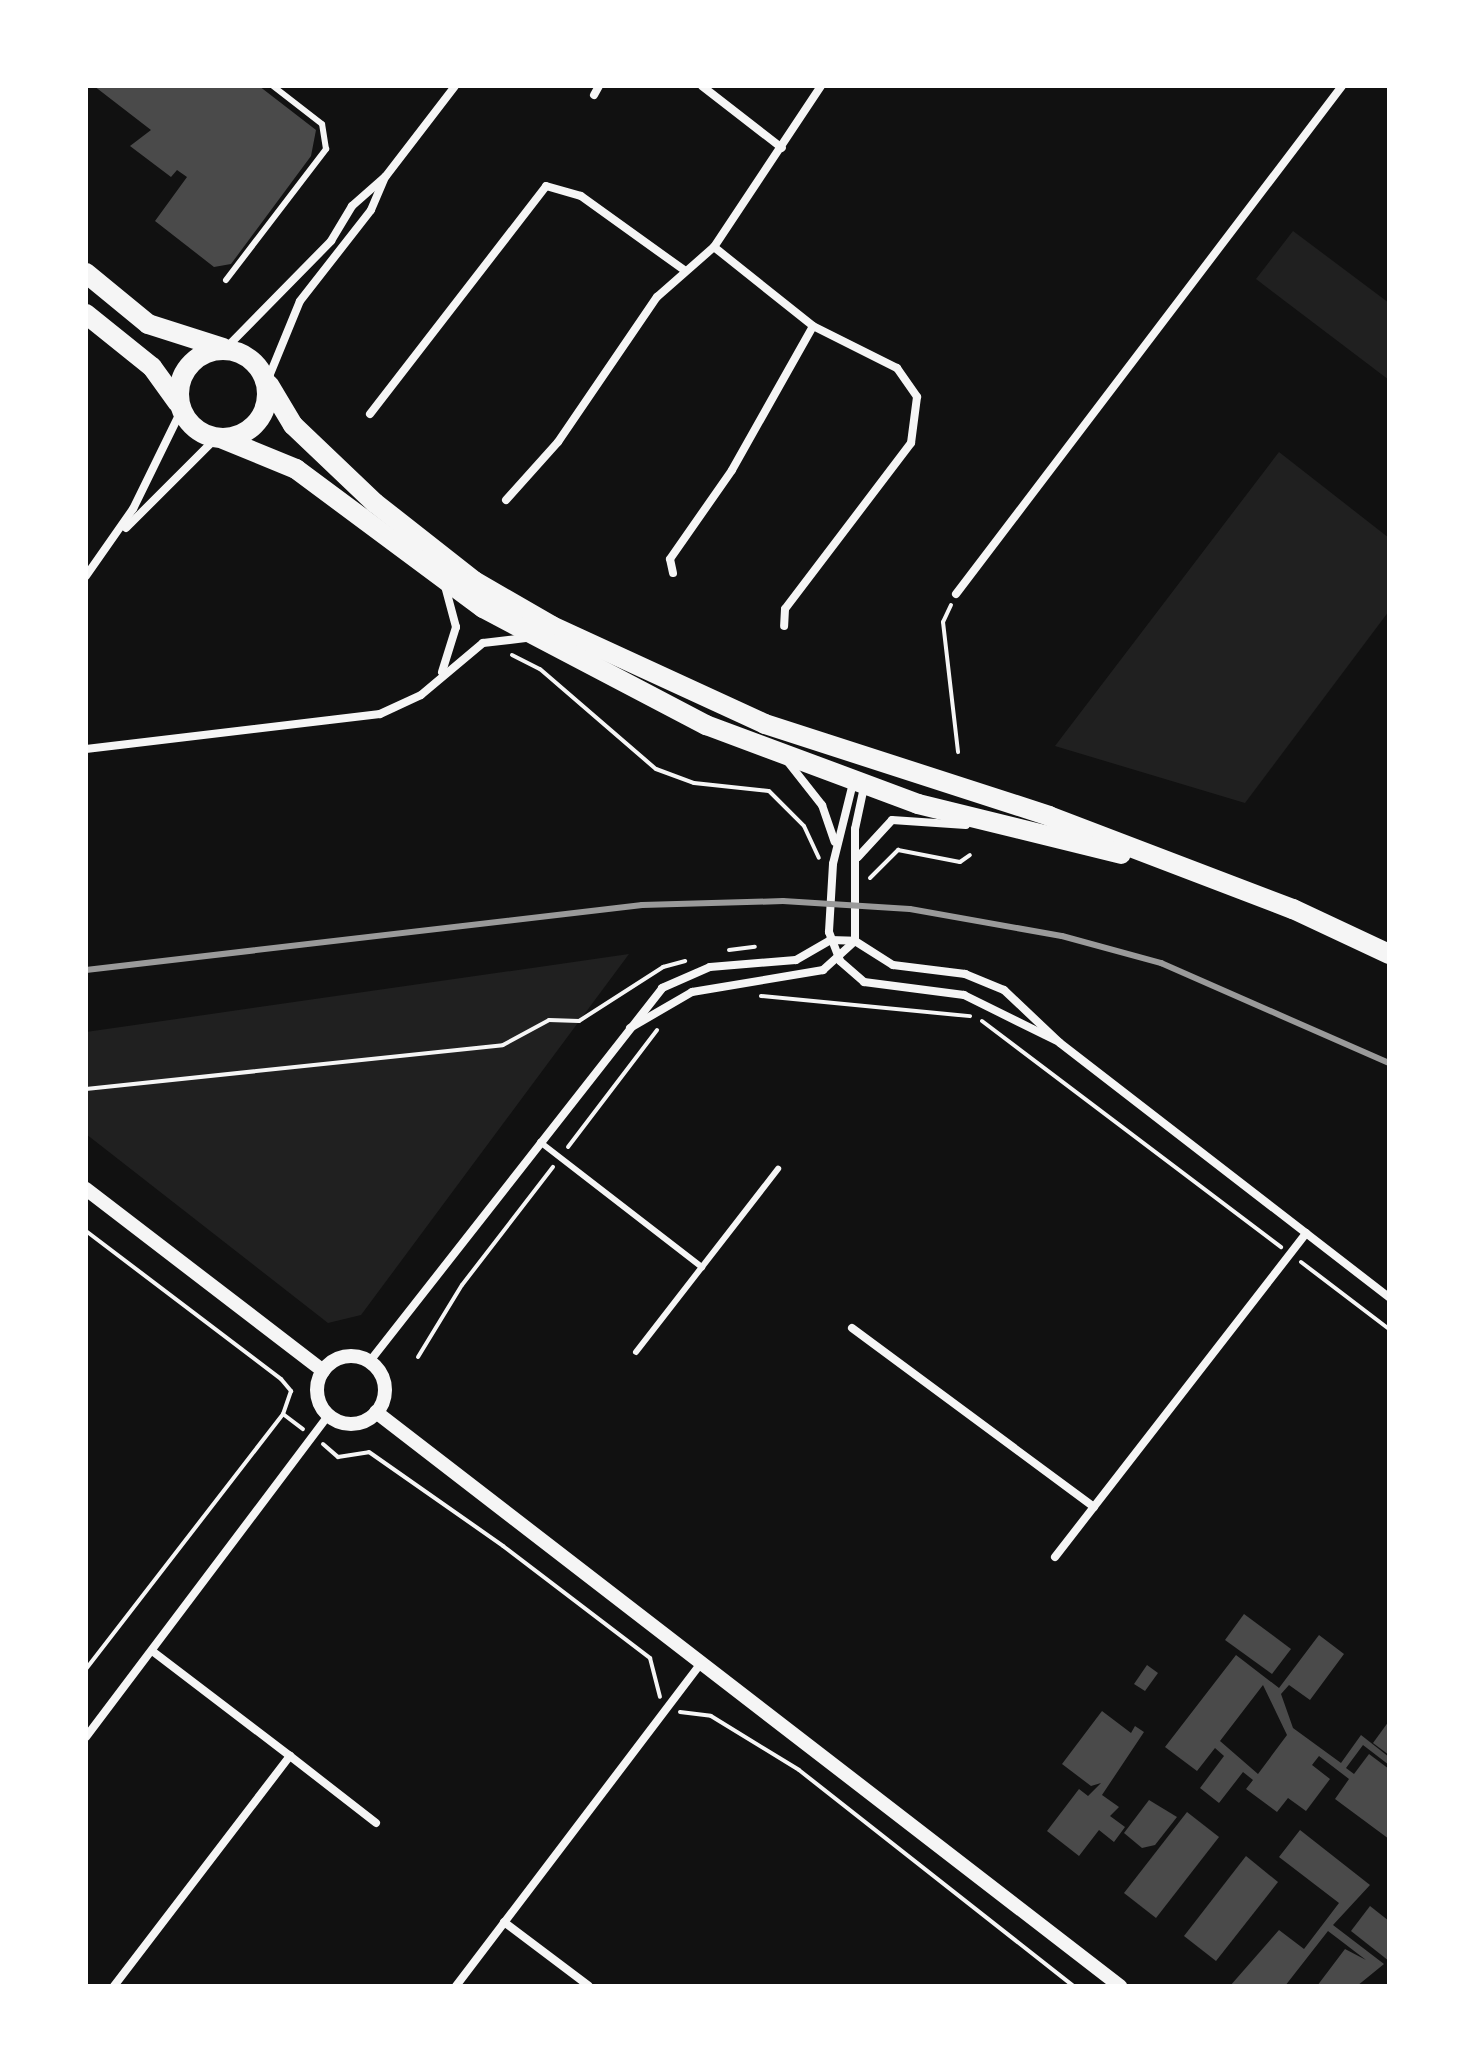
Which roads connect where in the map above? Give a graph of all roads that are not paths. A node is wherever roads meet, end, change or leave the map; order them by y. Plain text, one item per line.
1 (273, 86) edge
2 (455, 86) edge
3 (599, 86) edge
4 (702, 86) edge
5 (821, 86) edge
6 (1342, 86) edge
7 (594, 95) dead end
8 (782, 148) junction
9 (386, 176) junction
10 (714, 247) junction
11 (684, 270) junction
12 (86, 273) edge
13 (226, 280) dead end
14 (86, 314) edge
15 (813, 326) junction
16 (224, 348) junction
17 (268, 382) junction
18 (179, 407) junction
19 (370, 414) dead end
20 (218, 440) junction
21 (506, 500) dead end
22 (114, 540) junction
23 (673, 573) dead end
24 (86, 576) edge
25 (443, 584) junction
26 (956, 594) road end
27 (784, 626) dead end
28 (541, 641) junction
29 (440, 677) junction
30 (86, 749) edge
31 (784, 758) junction
32 (866, 761) junction
33 (858, 785) junction
34 (835, 847) junction
35 (1089, 848) junction
36 (1169, 863) junction
37 (856, 871) junction
38 (830, 940) junction
39 (855, 941) junction
40 (1389, 954) edge
41 (840, 961) junction
42 (617, 1039) junction
43 (1060, 1043) junction
44 (540, 1142) junction
45 (778, 1169) dead end
46 (86, 1189) edge
47 (1306, 1233) junction
48 (702, 1267) junction
49 (1389, 1297) edge
50 (852, 1328) dead end
51 (636, 1352) dead end
52 (370, 1361) junction
53 (323, 1371) junction
54 (376, 1412) junction
55 (328, 1416) junction
56 (1094, 1507) junction
57 (1055, 1557) dead end
58 (152, 1651) junction
59 (700, 1664) junction
60 (86, 1737) edge
61 (290, 1756) junction
62 (376, 1823) dead end
63 (504, 1922) junction
64 (114, 1986) edge
65 (456, 1986) edge
66 (589, 1986) edge
67 (1120, 1986) edge

1 - 13 lane
2 - 9 street
3 - 7 street
4 - 8 street
5 - 8 street
6 - 26 street
8 - 10 street
9 - 16 street
9 - 17 street
10 - 11 street
10 - 15 street
11 - 19 street
11 - 21 street
12 - 16 main road
14 - 18 main road
15 - 23 street
15 - 27 street
16 - 17 main road
16 - 18 main road
17 - 20 main road
17 - 32 main road
18 - 20 main road
18 - 22 street
20 - 22 street
20 - 25 main road
22 - 24 street
25 - 28 main road
25 - 29 street
28 - 29 street
28 - 31 main road
29 - 30 street
31 - 33 main road
31 - 34 street
32 - 33 main road
32 - 36 main road
33 - 34 street
33 - 35 main road
33 - 37 street
34 - 38 street
35 - 36 main road
35 - 37 street
36 - 40 main road
37 - 39 street
38 - 39 street
38 - 41 street
38 - 42 street
39 - 41 street
39 - 43 street
41 - 42 street
41 - 43 street
42 - 44 street
43 - 47 street
44 - 48 lane
44 - 52 street
45 - 48 lane
46 - 53 street
47 - 49 street
47 - 56 street
48 - 51 lane
50 - 56 street
52 - 53 street
52 - 54 street
53 - 55 street
54 - 55 street
54 - 59 street
55 - 58 street
56 - 57 street
58 - 60 street
58 - 61 street
59 - 63 street
59 - 67 street
61 - 62 street
61 - 64 street
63 - 65 street
63 - 66 street

